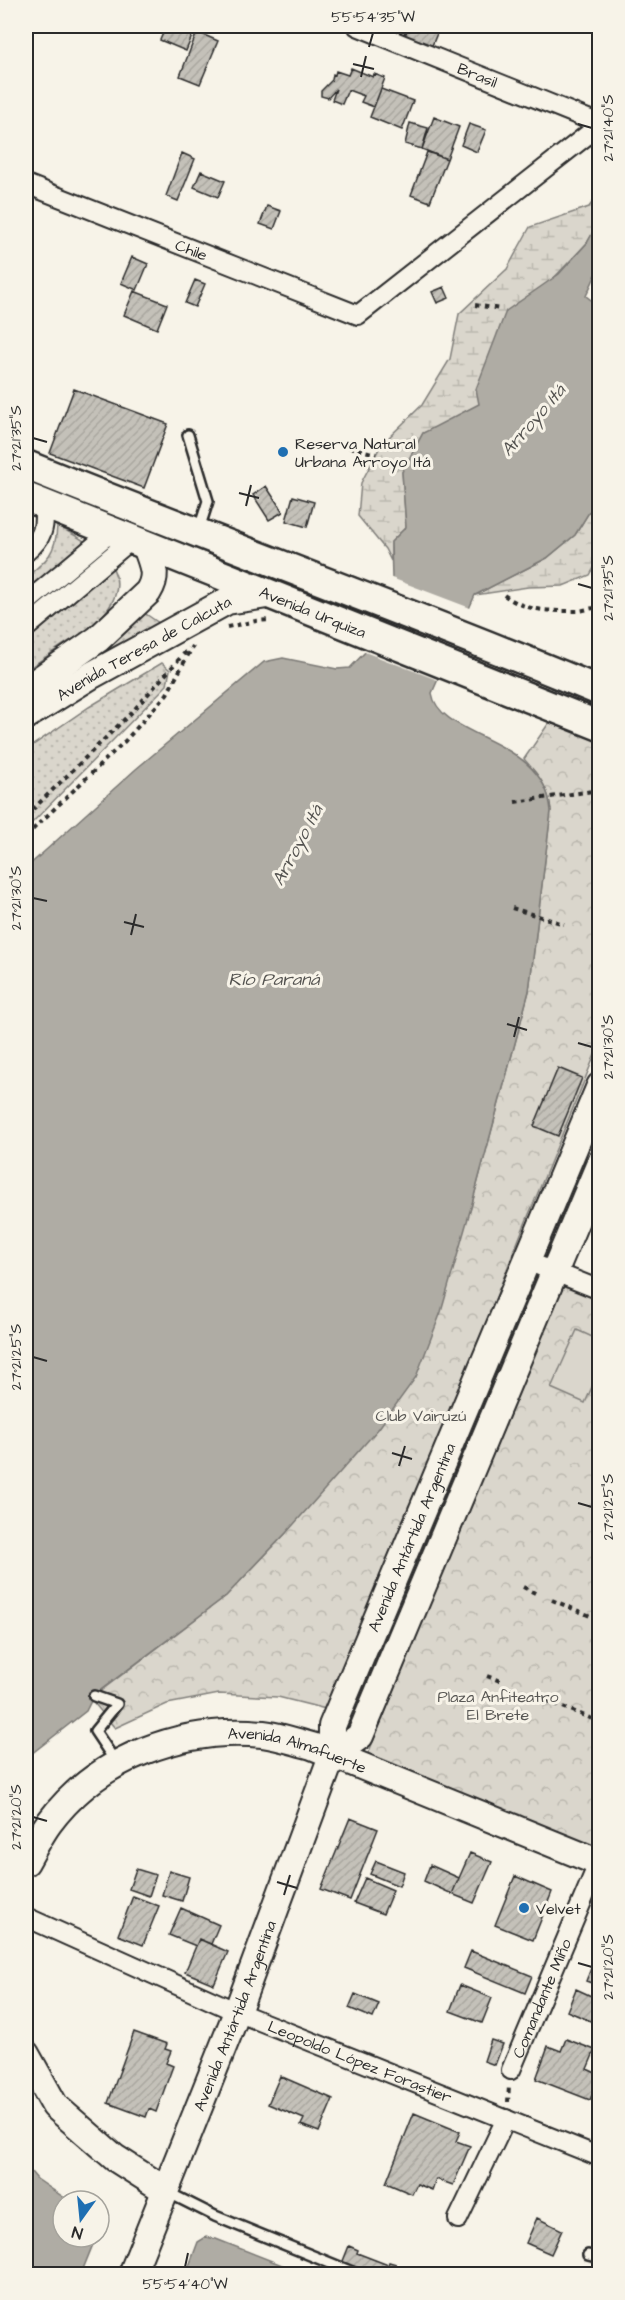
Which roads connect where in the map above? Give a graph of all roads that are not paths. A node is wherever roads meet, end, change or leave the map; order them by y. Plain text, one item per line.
1 (357, 26) edge
2 (600, 124) edge
3 (26, 184) edge
4 (188, 435) dead end
5 (26, 465) edge
6 (34, 501) edge
7 (197, 534) junction
8 (130, 540) junction
9 (26, 552) edge
10 (26, 603) edge
11 (272, 608) junction
12 (26, 628) edge
13 (26, 689) edge
14 (600, 691) edge
15 (26, 716) edge
16 (600, 726) edge
17 (600, 1086) edge
18 (600, 1163) edge
19 (527, 1261) junction
20 (554, 1272) junction
21 (600, 1290) edge
22 (94, 1695) dead end
23 (332, 1756) junction
24 (117, 1764) junction
25 (26, 1862) edge
26 (599, 1862) edge
27 (26, 1917) edge
28 (237, 2012) junction
29 (26, 2054) edge
30 (511, 2070) road end
31 (506, 2119) junction
32 (600, 2157) edge
33 (165, 2190) junction
34 (458, 2218) dead end
35 (588, 2255) dead end
36 (600, 2258) edge
37 (132, 2274) edge
38 (357, 2274) edge

1 - 2 street, Brasil
2 - 3 street, Chile
4 - 7 lane
5 - 7 main road, Avenida Urquiza
6 - 8 main road, Avenida Urquiza
6 - 9 street
7 - 14 main road, Avenida Urquiza
8 - 10 street
8 - 11 main road, Avenida Urquiza
8 - 12 street
8 - 13 main road, Avenida Teresa de Calcuta
11 - 15 main road, Avenida Teresa de Calcuta
11 - 16 main road, Avenida Urquiza
17 - 19 main road, Avenida Antártida Argentina
18 - 20 main road, Avenida Antártida Argentina
19 - 20 street
19 - 23 main road, Avenida Antártida Argentina
20 - 21 street
20 - 23 main road, Avenida Antártida Argentina
22 - 24 lane
23 - 24 main road, Avenida Almafuerte
23 - 26 main road, Avenida Almafuerte
23 - 28 main road, Avenida Antártida Argentina
24 - 25 main road, Avenida Almafuerte
26 - 30 street, Comandante Miño
27 - 28 street, Leopoldo López Forastier
28 - 31 street, Leopoldo López Forastier
28 - 33 main road, Avenida Antártida Argentina
29 - 33 main road
31 - 32 street, Leopoldo López Forastier
31 - 34 street
33 - 37 main road, Avenida Antártida Argentina
33 - 38 lane
35 - 36 lane

